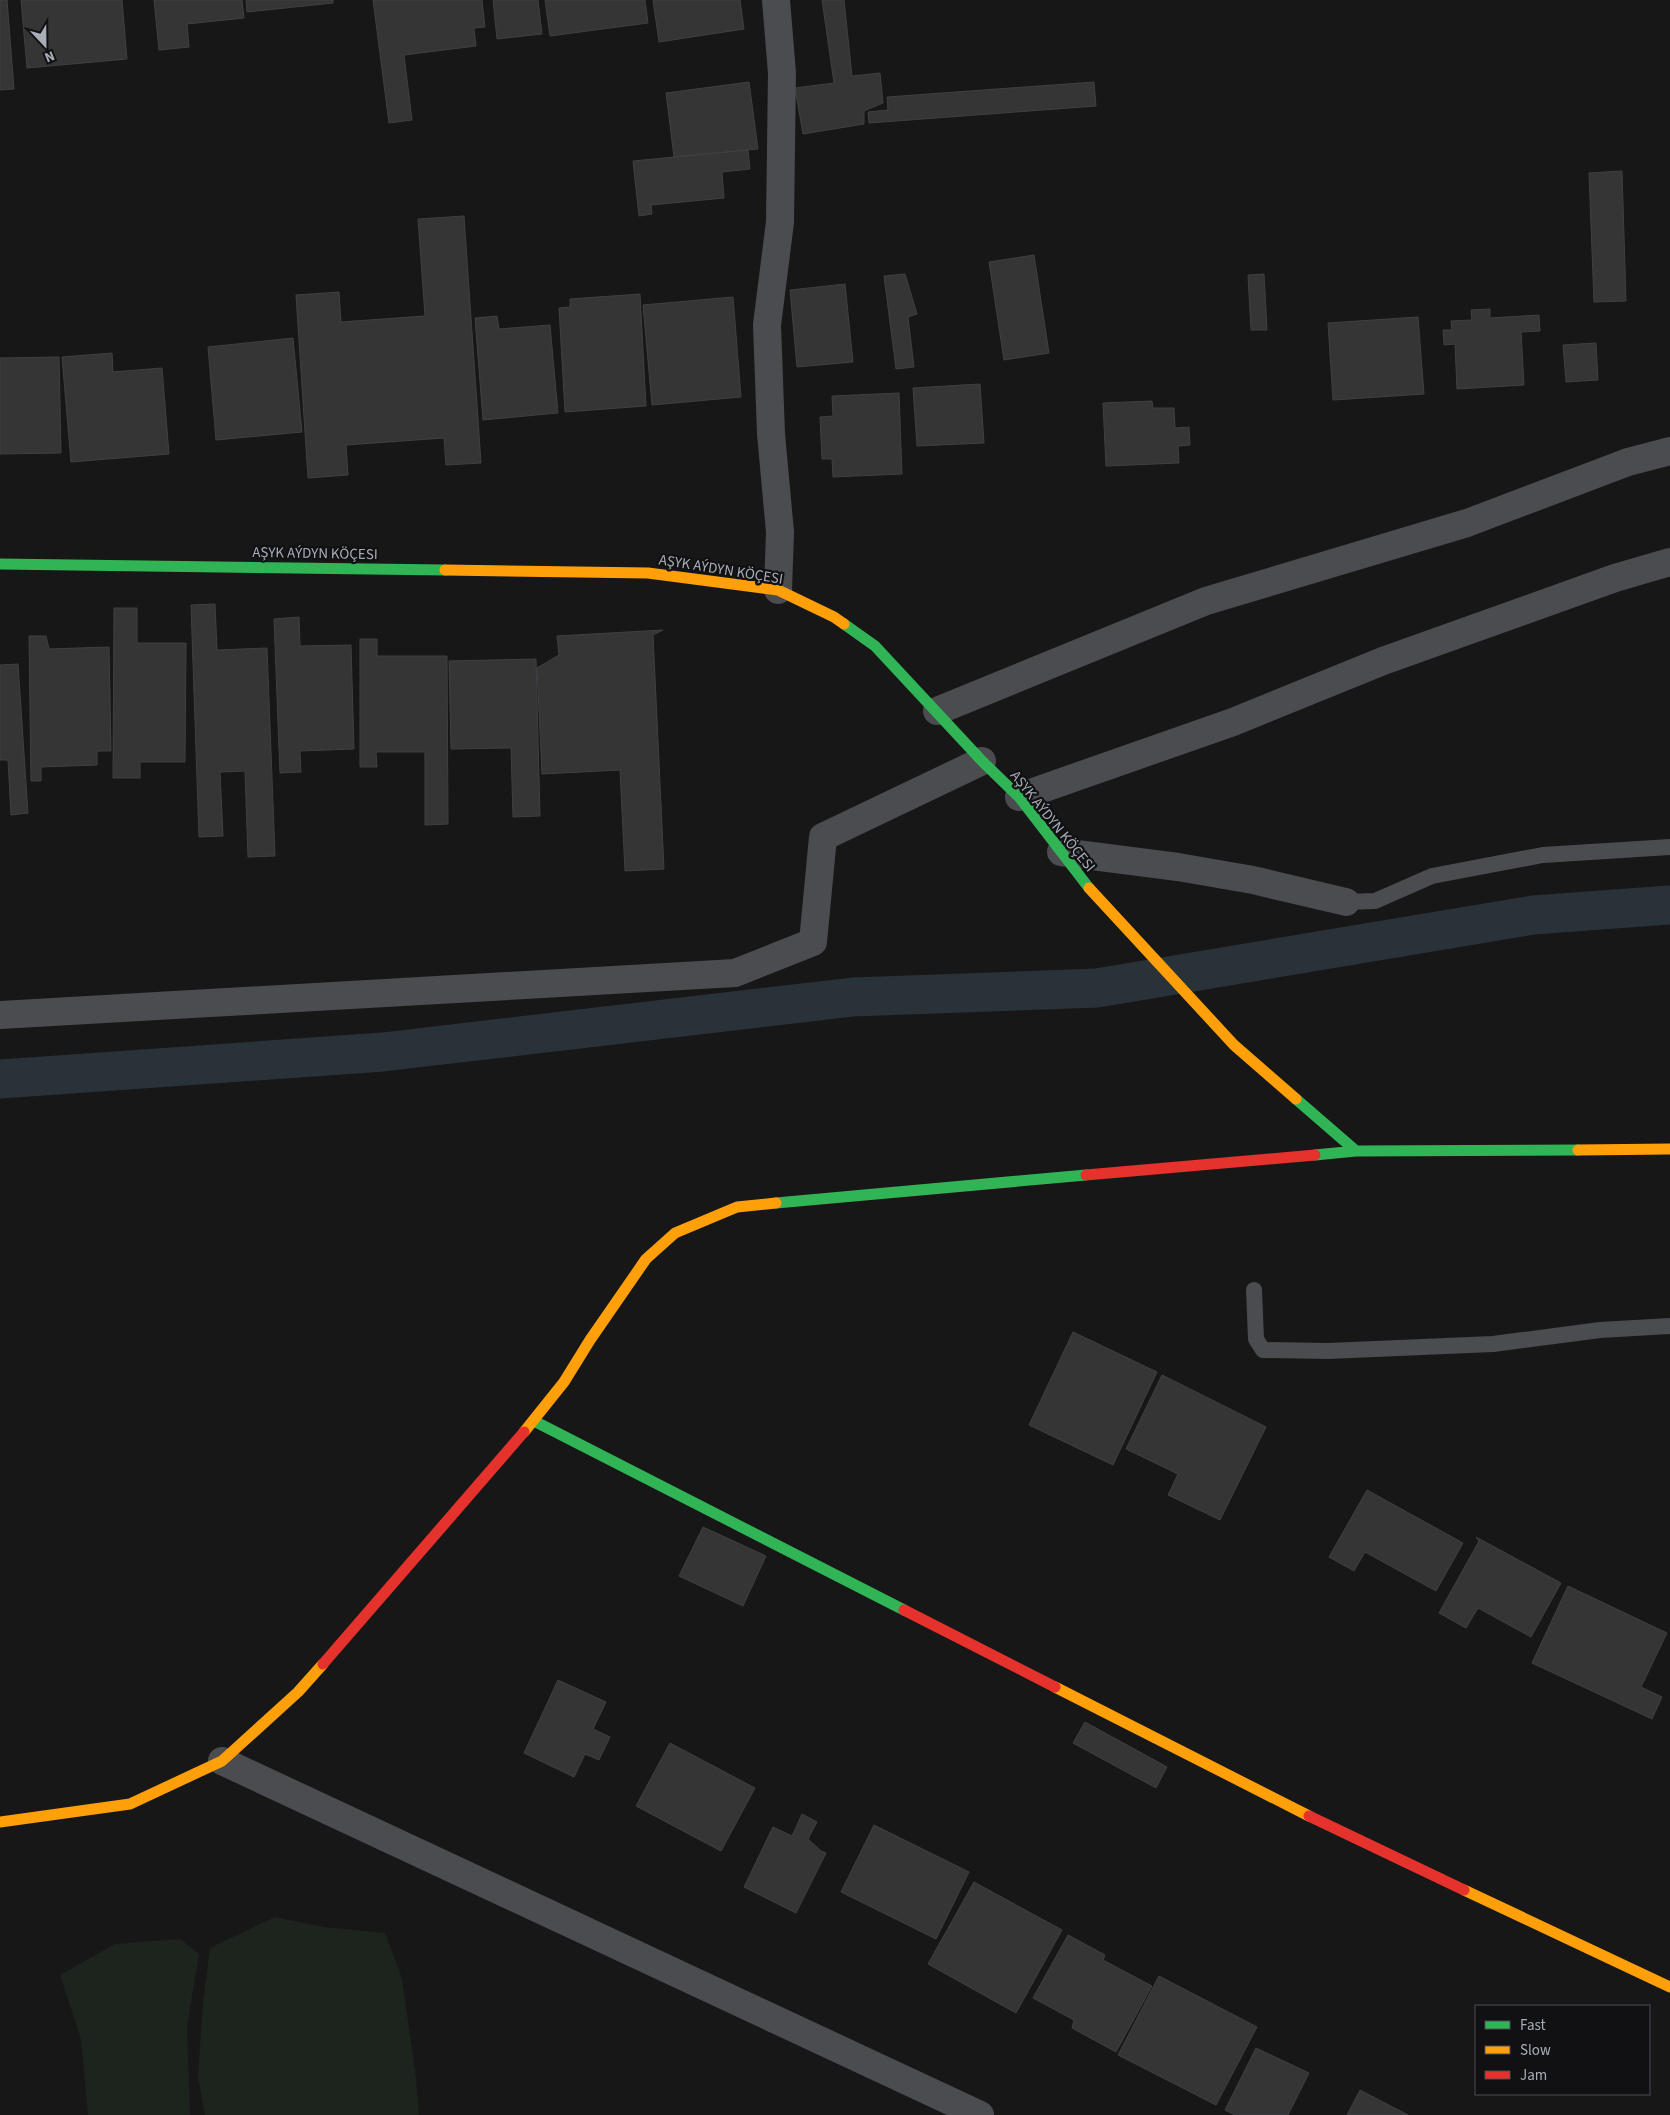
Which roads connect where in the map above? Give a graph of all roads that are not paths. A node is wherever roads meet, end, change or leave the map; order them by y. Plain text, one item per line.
1 (776, 0) edge
2 (1670, 450) edge
3 (1670, 562) edge
4 (0, 564) edge
5 (778, 590) junction
6 (937, 711) junction
7 (982, 761) junction
8 (1019, 797) junction
9 (1670, 847) edge
10 (1061, 852) junction
11 (1346, 902) joint
12 (0, 1014) edge
13 (1670, 1149) edge
14 (1356, 1151) junction
15 (1254, 1290) dead end
16 (1670, 1326) edge
17 (534, 1422) junction
18 (222, 1761) junction
19 (0, 1822) edge
20 (1670, 1988) edge
21 (980, 2115) edge

1 - 5 street
2 - 6 street
3 - 8 street
4 - 5 street, AŞYK AÝDYN KÖÇESI
5 - 6 street, AŞYK AÝDYN KÖÇESI
6 - 7 street, AŞYK AÝDYN KÖÇESI
7 - 8 street, AŞYK AÝDYN KÖÇESI
7 - 12 street
8 - 10 street, AŞYK AÝDYN KÖÇESI
9 - 11 lane
10 - 11 street
10 - 14 street, AŞYK AÝDYN KÖÇESI
13 - 14 street
14 - 17 street
15 - 16 lane
17 - 18 street
17 - 20 street
18 - 19 street
18 - 21 street

